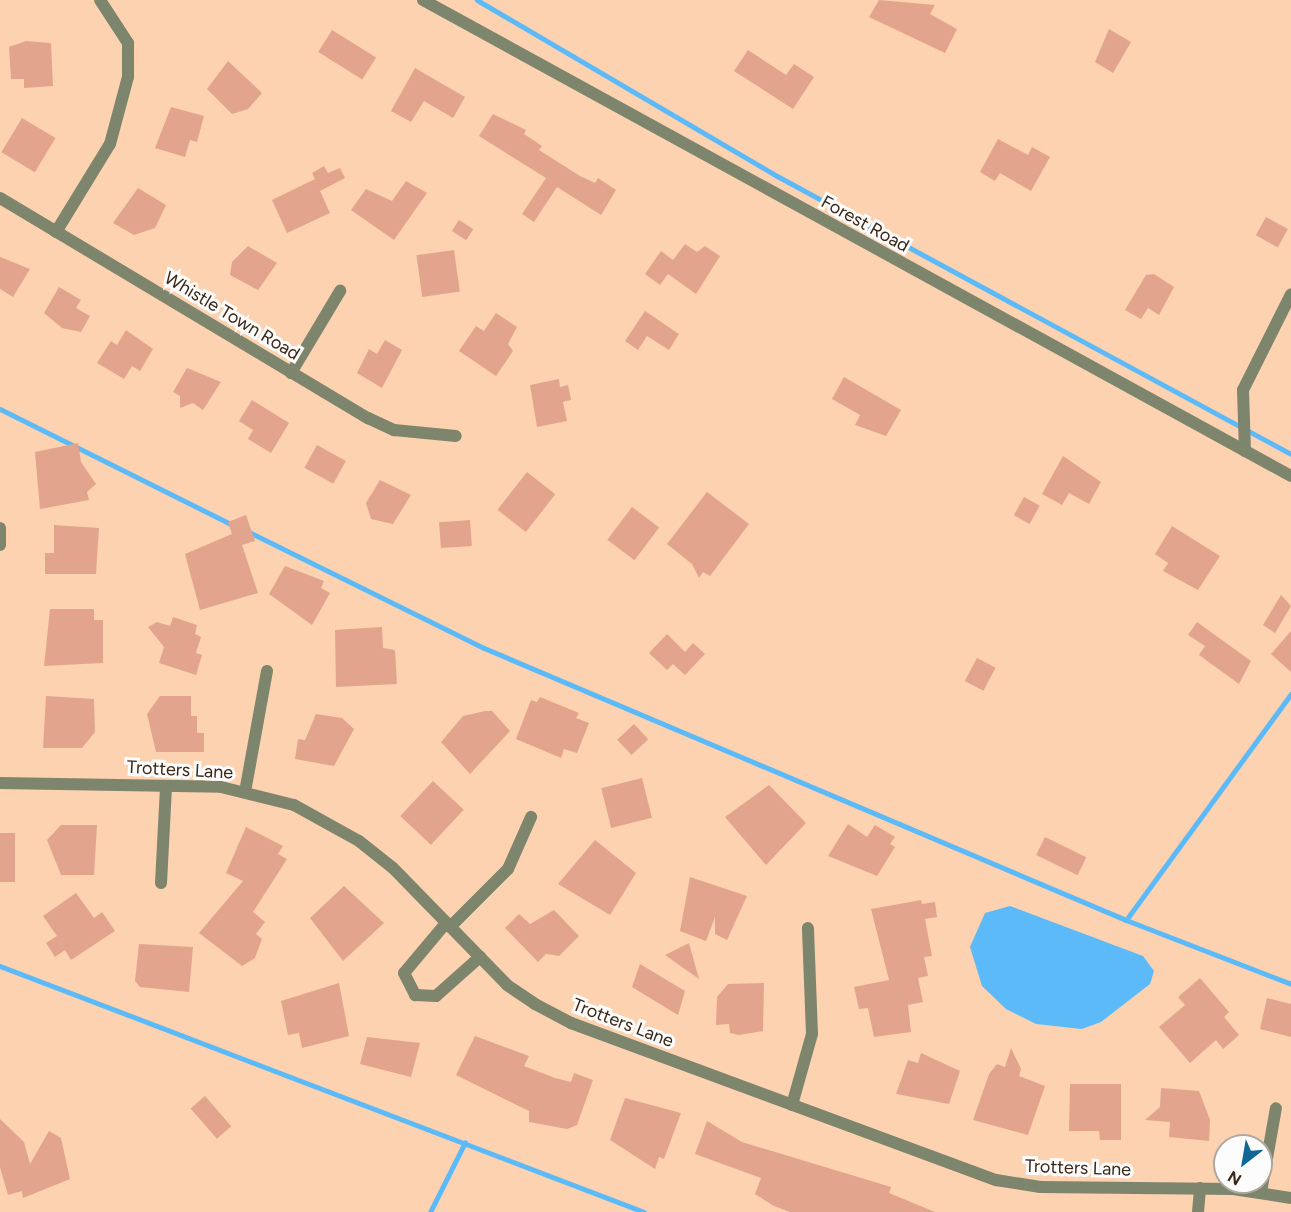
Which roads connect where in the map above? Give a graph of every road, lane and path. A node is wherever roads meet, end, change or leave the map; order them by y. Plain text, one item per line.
1 (100, 0) edge
2 (423, 0) edge
3 (0, 198) edge
4 (56, 232) junction
5 (340, 291) dead end
6 (1291, 294) edge
7 (291, 373) junction
8 (456, 436) dead end
9 (1245, 451) junction
10 (1291, 476) edge
11 (0, 528) edge
12 (0, 545) edge
13 (267, 670) dead end
14 (0, 783) edge
15 (166, 786) junction
16 (245, 792) junction
17 (531, 817) dead end
18 (161, 883) dead end
19 (448, 925) junction
20 (808, 928) dead end
21 (480, 957) junction
22 (792, 1105) junction
23 (1276, 1108) dead end
24 (1271, 1134) edge
25 (1200, 1188) junction
26 (1213, 1189) edge
27 (1271, 1194) edge
28 (1291, 1198) edge
29 (1198, 1212) edge

1 - 4 street
2 - 9 street, Forest Road
3 - 4 street, Whistle Town Road
4 - 7 street, Whistle Town Road
5 - 7 street
6 - 9 street
7 - 8 street, Whistle Town Road
9 - 10 street, Forest Road
11 - 12 street
13 - 16 street
14 - 15 street, Trotters Lane
15 - 16 street, Trotters Lane
15 - 18 street
16 - 19 street, Trotters Lane
17 - 19 street
19 - 21 street, Trotters Lane
19 - 21 street
20 - 22 street
21 - 22 street, Trotters Lane
22 - 25 street, Trotters Lane
23 - 24 street
25 - 26 street, Trotters Lane
25 - 29 street
27 - 28 street, Trotters Lane

